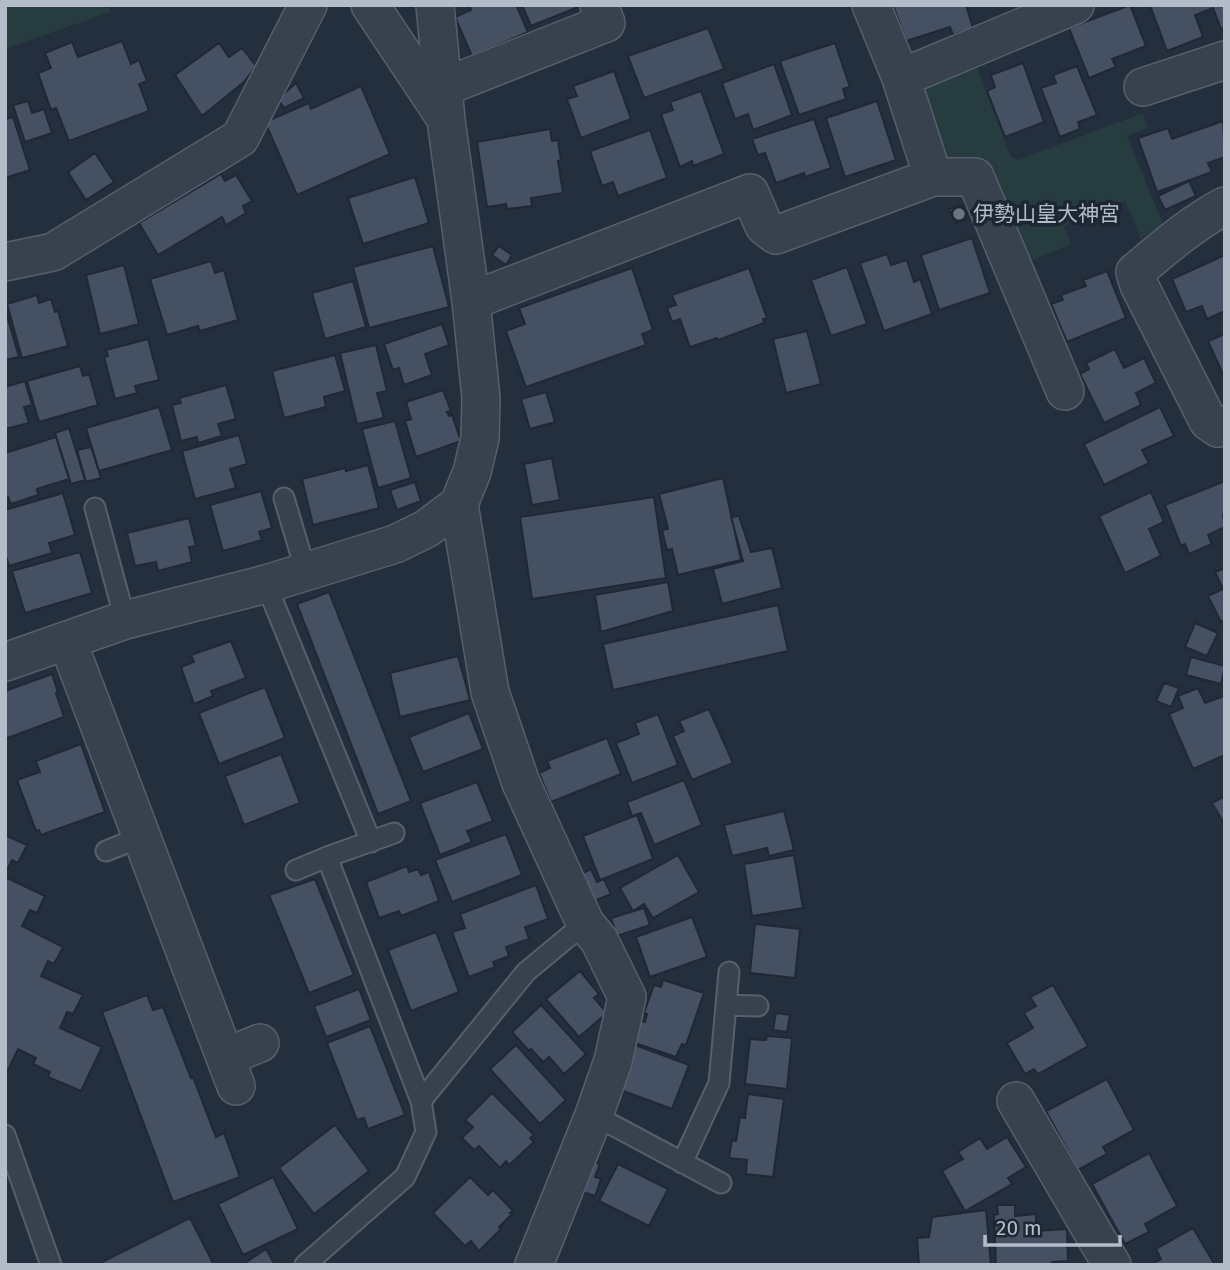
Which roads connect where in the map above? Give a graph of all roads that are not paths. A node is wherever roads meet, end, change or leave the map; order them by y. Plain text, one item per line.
1 (308, 5) edge
2 (370, 5) edge
3 (435, 5) edge
4 (599, 5) edge
5 (871, 5) edge
6 (1075, 5) edge
7 (1225, 60) edge
8 (901, 78) junction
9 (1143, 87) dead end
10 (445, 103) junction
11 (933, 177) junction
12 (1225, 206) edge
13 (5, 262) edge
14 (471, 301) junction
15 (1065, 391) dead end
16 (1225, 425) edge
17 (284, 498) dead end
18 (459, 504) junction
19 (95, 508) dead end
20 (306, 572) junction
21 (266, 584) junction
22 (125, 620) junction
23 (67, 640) junction
24 (5, 662) edge
25 (394, 833) dead end
26 (141, 836) junction
27 (371, 842) junction
28 (106, 851) dead end
29 (327, 857) junction
30 (296, 870) dead end
31 (584, 923) junction
32 (729, 972) dead end
33 (726, 1005) junction
34 (758, 1006) dead end
35 (260, 1043) dead end
36 (421, 1101) junction
37 (1016, 1101) dead end
38 (594, 1115) junction
39 (5, 1135) edge
40 (682, 1163) junction
41 (721, 1183) dead end
42 (51, 1265) edge
43 (305, 1265) edge
44 (534, 1265) edge
45 (1112, 1265) edge

1 - 13 street
2 - 10 street
3 - 10 street
4 - 10 street
5 - 8 street
6 - 8 street
7 - 9 street
8 - 11 street
10 - 14 street
11 - 14 street
11 - 15 street
12 - 16 street
14 - 18 street
17 - 20 lane
18 - 20 street
18 - 31 street
19 - 22 lane
20 - 21 street
21 - 22 street
21 - 27 lane
22 - 23 street
23 - 24 street
23 - 26 street
25 - 27 lane
26 - 28 lane
26 - 35 street
27 - 29 lane
29 - 30 lane
29 - 36 lane
31 - 36 lane
31 - 38 street
32 - 33 lane
33 - 34 lane
33 - 40 lane
36 - 43 lane
37 - 45 street
38 - 40 lane
38 - 44 street
39 - 42 lane
40 - 41 lane

